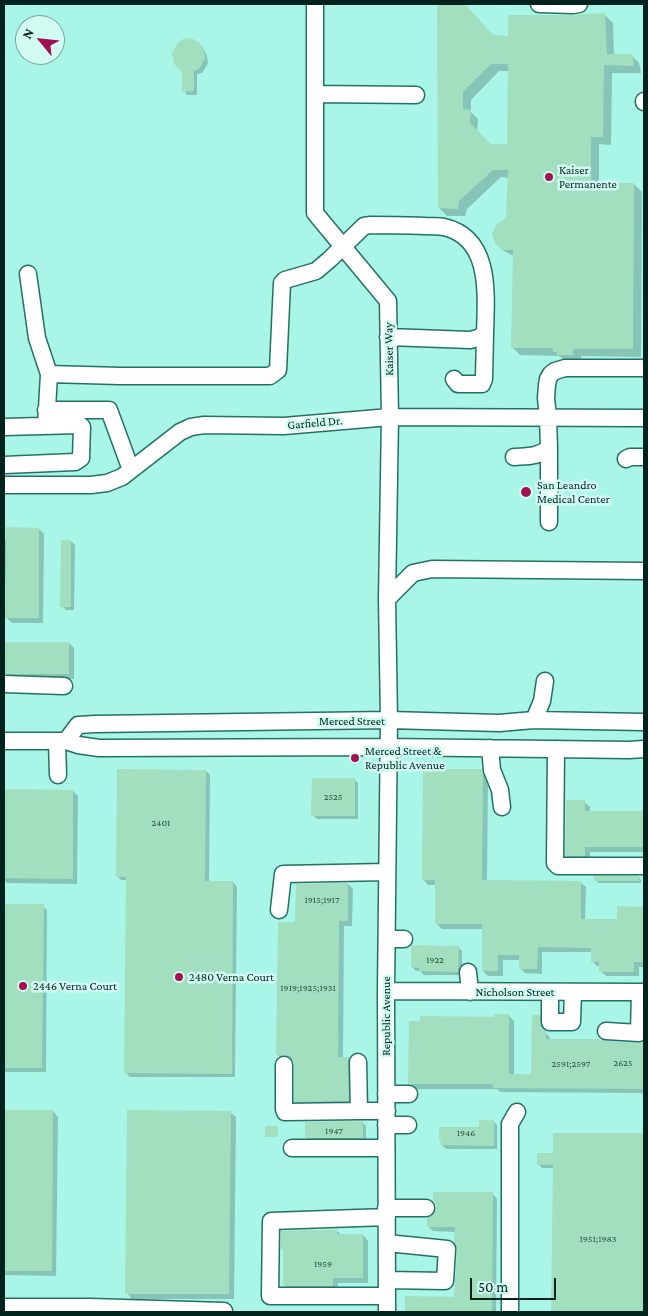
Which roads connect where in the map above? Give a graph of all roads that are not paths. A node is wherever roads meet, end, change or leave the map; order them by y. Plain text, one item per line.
1 (315, 4) edge
2 (539, 4) edge
3 (579, 4) edge
4 (315, 94) junction
5 (416, 95) dead end
6 (344, 246) junction
7 (28, 274) dead end
8 (484, 334) junction
9 (388, 337) junction
10 (644, 368) edge
11 (49, 374) junction
12 (454, 379) dead end
13 (390, 417) junction
14 (548, 417) junction
15 (46, 418) junction
16 (644, 418) edge
17 (4, 428) edge
18 (549, 448) junction
19 (514, 457) dead end
20 (644, 457) edge
21 (626, 459) dead end
22 (4, 465) edge
23 (131, 470) junction
24 (4, 485) edge
25 (549, 522) dead end
26 (644, 571) edge
27 (387, 599) junction
28 (545, 680) dead end
29 (4, 684) edge
30 (64, 686) dead end
31 (389, 720) junction
32 (534, 720) junction
33 (644, 722) edge
34 (4, 741) edge
35 (62, 741) junction
36 (388, 747) junction
37 (490, 748) junction
38 (556, 749) junction
39 (644, 749) edge
40 (58, 775) dead end
41 (502, 807) dead end
42 (644, 866) edge
43 (387, 872) junction
44 (279, 910) dead end
45 (387, 939) junction
46 (404, 939) dead end
47 (468, 972) dead end
48 (386, 991) junction
49 (470, 992) junction
50 (550, 992) junction
51 (573, 992) junction
52 (642, 992) edge
53 (606, 1031) dead end
54 (284, 1066) dead end
55 (386, 1073) junction
56 (386, 1094) junction
57 (409, 1094) dead end
58 (359, 1112) junction
59 (517, 1112) dead end
60 (386, 1118) junction
61 (408, 1125) dead end
62 (292, 1148) dead end
63 (386, 1148) junction
64 (426, 1208) dead end
65 (387, 1213) junction
66 (387, 1243) junction
67 (387, 1296) edge
68 (4, 1307) edge
69 (90, 1310) edge
70 (224, 1312) edge
71 (510, 1312) edge

1 - 4 street, Kaiser Way
2 - 3 street
4 - 5 street
4 - 6 street, Kaiser Way
6 - 8 street
6 - 9 street, Kaiser Way
6 - 11 street
7 - 11 street
8 - 9 street
8 - 12 street
9 - 13 street, Kaiser Way
10 - 14 street
11 - 15 street
13 - 14 street, Garfield Dr.
13 - 23 street, Garfield Dr.
13 - 27 street, Kaiser Way
14 - 16 street, Garfield Dr.
14 - 18 street
15 - 17 street
15 - 22 street
15 - 23 street
18 - 19 street
18 - 25 street
20 - 21 street
23 - 24 street, Garfield Dr.
26 - 27 street
27 - 31 street, Kaiser Way
28 - 32 street
29 - 30 street
31 - 32 street, Merced Street
31 - 35 street, Merced Street
31 - 36 street, Republic Avenue
32 - 33 street, Merced Street
34 - 35 street, Merced Street
35 - 36 street, Merced Street
35 - 40 street
36 - 37 street, Merced Street
36 - 43 street, Republic Avenue
37 - 38 street, Merced Street
37 - 41 street
38 - 39 street, Merced Street
38 - 42 street
43 - 44 street
43 - 45 street, Republic Avenue
45 - 46 street
45 - 48 street, Republic Avenue
47 - 49 street
48 - 49 street, Nicholson Street
48 - 55 street, Republic Avenue
49 - 50 street, Nicholson Street
50 - 51 street, Nicholson Street
50 - 51 street
51 - 52 street, Nicholson Street
52 - 53 street
54 - 58 street
55 - 56 street, Republic Avenue
55 - 58 street
56 - 57 street
56 - 60 street, Republic Avenue
58 - 60 street
59 - 71 street
60 - 61 street
60 - 63 street, Republic Avenue
62 - 63 street
63 - 65 street, Republic Avenue
64 - 65 street
65 - 66 street, Republic Avenue
65 - 67 street
66 - 67 street, Republic Avenue
66 - 67 street
68 - 69 street
69 - 70 street

